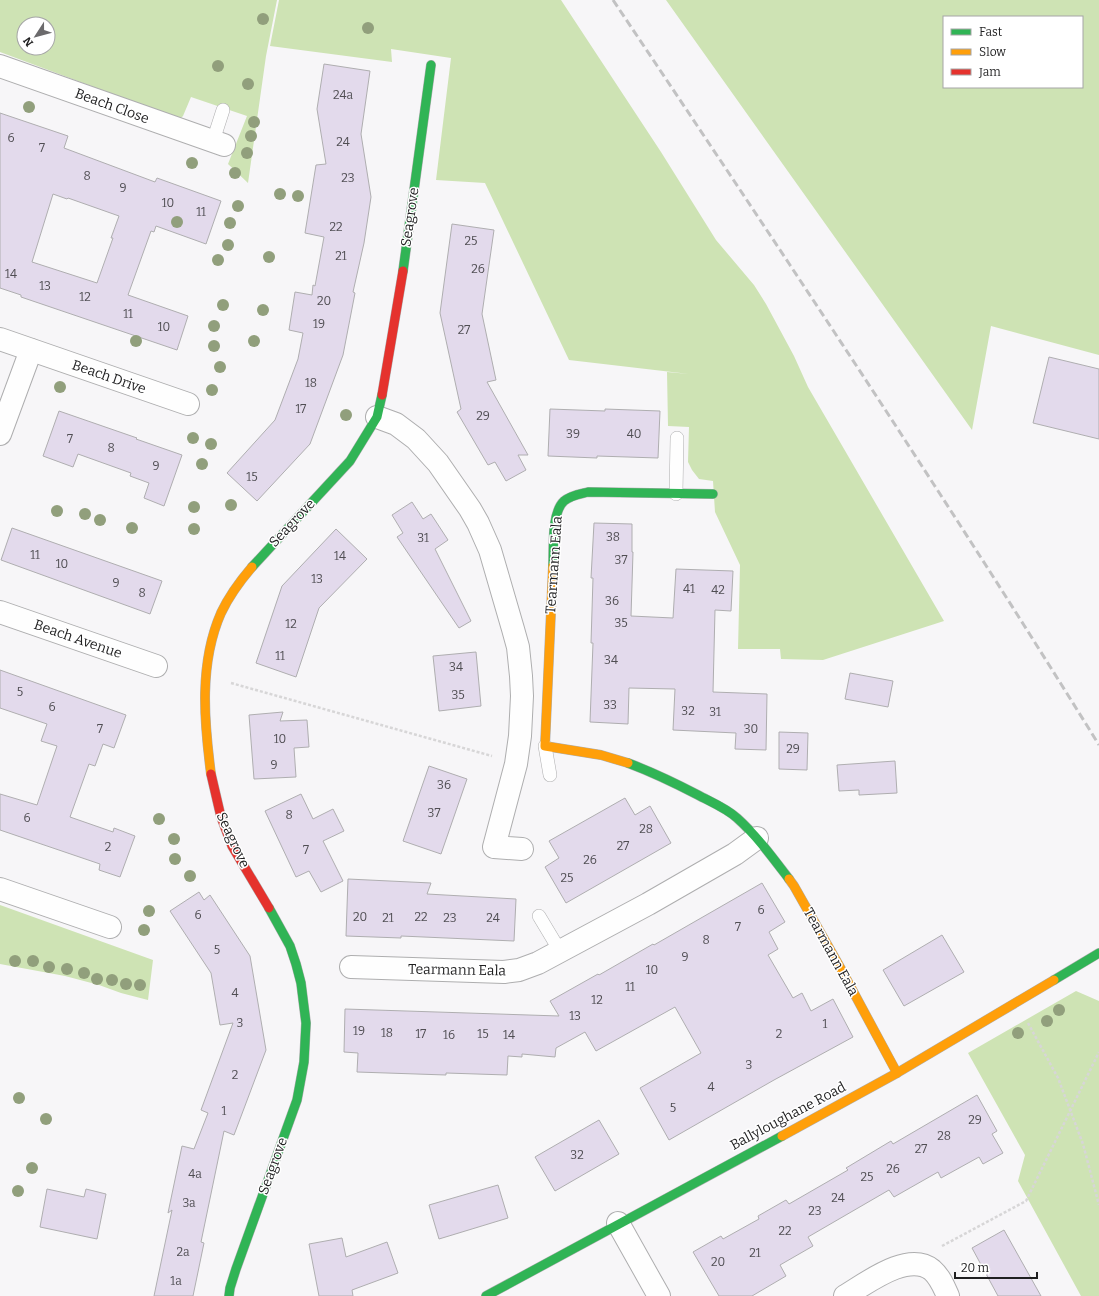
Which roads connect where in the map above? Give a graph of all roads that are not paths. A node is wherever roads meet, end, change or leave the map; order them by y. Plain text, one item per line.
1 (431, 65) dead end
2 (0, 66) edge
3 (223, 110) dead end
4 (218, 143) joint
5 (0, 339) edge
6 (31, 350) junction
7 (188, 404) dead end
8 (377, 417) junction
9 (0, 434) edge
10 (677, 438) dead end
11 (676, 494) junction
12 (713, 494) dead end
13 (0, 612) edge
14 (156, 666) dead end
15 (545, 746) junction
16 (550, 776) dead end
17 (757, 838) junction
18 (522, 849) dead end
19 (0, 889) edge
20 (539, 916) dead end
21 (110, 927) dead end
22 (560, 951) junction
23 (1099, 953) edge
24 (351, 967) dead end
25 (897, 1073) junction
26 (618, 1223) junction
27 (229, 1296) edge
28 (486, 1296) edge
29 (659, 1296) edge
30 (846, 1296) edge
31 (948, 1296) edge

1 - 8 street, Seagrove
2 - 4 street, Beach Close
3 - 4 lane
5 - 6 street, Beach Drive
6 - 7 street, Beach Drive
6 - 9 street
8 - 18 street
8 - 27 street, Seagrove
10 - 11 lane
11 - 12 street, Tearmann Eala
11 - 15 street, Tearmann Eala
13 - 14 street, Beach Avenue
15 - 16 lane, Tearmann Eala
15 - 17 street, Tearmann Eala
17 - 22 street, Tearmann Eala
17 - 25 street, Tearmann Eala
19 - 21 street
20 - 22 lane
22 - 24 street, Tearmann Eala
23 - 25 street, Ballyloughane Road
25 - 26 street, Ballyloughane Road
26 - 28 street, Ballyloughane Road
26 - 29 street
30 - 31 street

